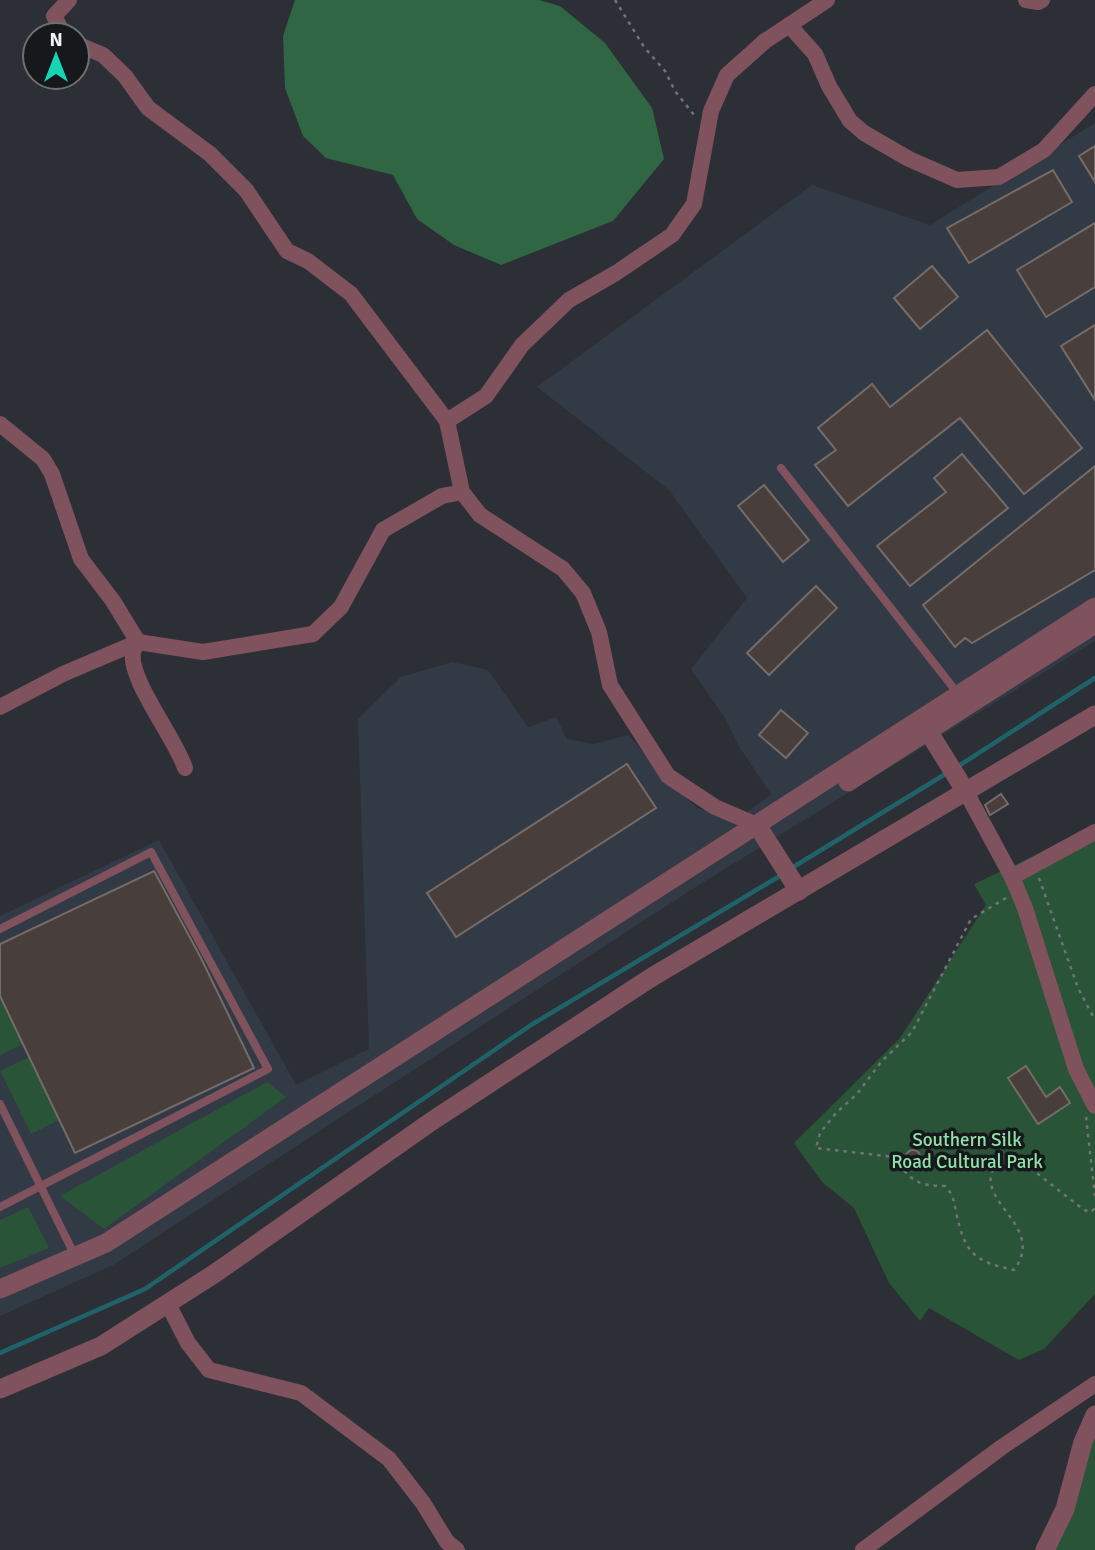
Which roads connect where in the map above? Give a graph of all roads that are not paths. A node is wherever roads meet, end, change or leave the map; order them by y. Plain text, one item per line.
1 (69, 0) edge
2 (827, 0) edge
3 (1026, 0) edge
4 (1042, 0) edge
5 (57, 21) edge
6 (789, 25) junction
7 (91, 50) edge
8 (1095, 94) edge
9 (447, 421) junction
10 (0, 424) edge
11 (781, 468) dead end
12 (462, 492) junction
13 (1095, 607) edge
14 (1095, 624) edge
15 (138, 642) junction
16 (959, 695) junction
17 (0, 707) edge
18 (1095, 715) edge
19 (928, 731) junction
20 (185, 768) dead end
21 (966, 792) junction
22 (760, 830) junction
23 (1095, 832) edge
24 (1014, 884) junction
25 (799, 891) junction
26 (0, 929) edge
27 (0, 1104) edge
28 (1095, 1106) edge
29 (41, 1186) junction
30 (0, 1207) edge
31 (75, 1256) junction
32 (0, 1289) edge
33 (0, 1301) edge
34 (168, 1304) junction
35 (1095, 1384) edge
36 (0, 1389) edge
37 (1095, 1415) edge
38 (457, 1550) edge
39 (863, 1550) edge
40 (1045, 1550) edge

1 - 5 street
2 - 6 street
3 - 4 street
6 - 8 street
6 - 9 street
7 - 9 street
9 - 12 street
10 - 15 street
11 - 16 lane
12 - 15 street
12 - 22 street
13 - 16 street
14 - 19 street
15 - 17 street
15 - 20 street
16 - 22 street
18 - 21 street
19 - 21 street
19 - 22 street
21 - 24 street
21 - 25 street
22 - 25 street
22 - 31 street
22 - 33 street
23 - 24 street
24 - 28 street
25 - 34 street
26 - 29 lane
27 - 29 lane
29 - 30 lane
29 - 31 lane
31 - 32 street
34 - 36 street
34 - 38 street
35 - 39 street
37 - 40 street

